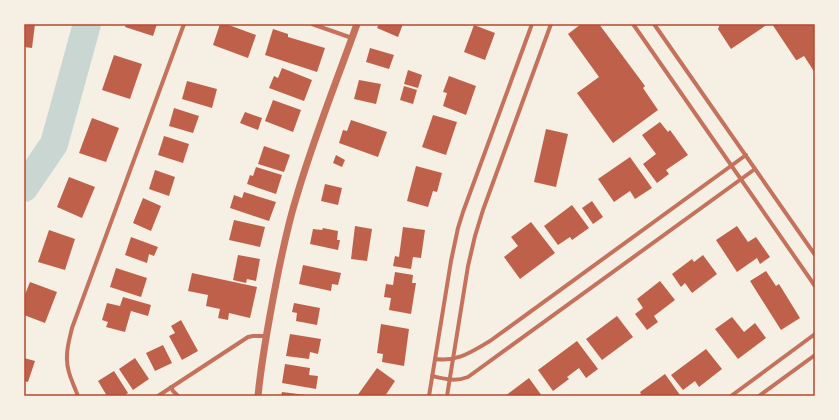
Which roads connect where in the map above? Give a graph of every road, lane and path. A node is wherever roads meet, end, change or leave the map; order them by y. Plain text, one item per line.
1 (184, 24) edge
2 (312, 24) edge
3 (357, 24) edge
4 (532, 24) edge
5 (551, 24) edge
6 (633, 24) edge
7 (654, 24) edge
8 (352, 38) junction
9 (746, 156) junction
10 (731, 165) junction
11 (755, 169) junction
12 (741, 179) junction
13 (815, 255) edge
14 (815, 286) edge
15 (815, 334) edge
16 (266, 336) junction
17 (815, 355) edge
18 (435, 359) junction
19 (453, 359) junction
20 (432, 376) junction
21 (450, 380) junction
22 (171, 387) junction
23 (78, 396) edge
24 (158, 396) edge
25 (178, 396) edge
26 (258, 396) edge
27 (429, 396) edge
28 (447, 396) edge
29 (731, 396) edge
30 (758, 396) edge

1 - 23 street
2 - 8 street
3 - 8 street
4 - 18 street
5 - 19 street
6 - 10 street
7 - 9 street
8 - 16 street
9 - 10 street
9 - 11 street
10 - 12 street
10 - 19 street
11 - 12 street
11 - 13 street
12 - 14 street
12 - 21 street
15 - 29 street
16 - 22 street
16 - 26 street
17 - 30 street
18 - 19 street
18 - 20 street
19 - 21 street
20 - 21 street
20 - 27 street
21 - 28 street
22 - 24 street
22 - 25 street

